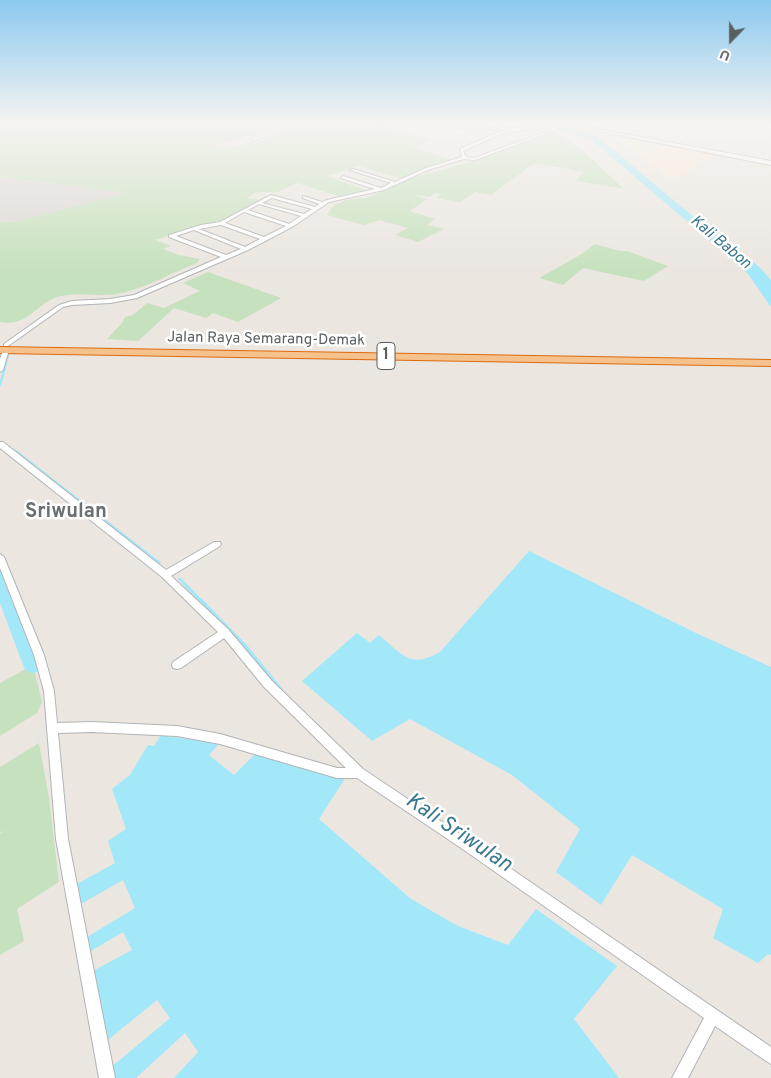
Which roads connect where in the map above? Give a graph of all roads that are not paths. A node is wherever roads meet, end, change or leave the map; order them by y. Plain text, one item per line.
1 (359, 172) edge
2 (421, 172) edge
3 (343, 178) dead end
4 (394, 183) junction
5 (380, 189) junction
6 (305, 197) dead end
7 (259, 203) junction
8 (323, 204) junction
9 (317, 209) junction
10 (245, 211) junction
11 (305, 216) junction
12 (220, 223) junction
13 (290, 226) junction
14 (194, 229) junction
15 (264, 239) junction
16 (246, 249) junction
17 (226, 257) junction
18 (3, 348) edge
19 (771, 358) edge
20 (771, 363) edge
21 (0, 370) edge
22 (0, 444) edge
23 (217, 544) dead end
24 (0, 557) edge
25 (2, 571) edge
26 (165, 575) junction
27 (225, 632) junction
28 (177, 665) dead end
29 (52, 728) junction
30 (359, 773) junction
31 (714, 1016) junction
32 (771, 1056) edge
33 (107, 1078) edge
34 (680, 1078) edge

1 - 4 street
2 - 4 street
3 - 5 street
4 - 5 street
5 - 8 street
6 - 8 street
7 - 9 street
7 - 10 street
7 - 11 street
8 - 9 street
9 - 11 street
10 - 12 street
10 - 13 street
11 - 13 street
12 - 14 street
12 - 15 street
13 - 15 street
14 - 16 street
14 - 17 street
15 - 16 street
16 - 17 street
17 - 18 street
18 - 19 highway, Jalan Raya Semarang-Demak / 1
18 - 20 highway, Jalan Raya Semarang-Demak / 1
18 - 21 street
22 - 26 street
23 - 26 street
24 - 25 street
25 - 29 street
26 - 27 street
27 - 28 street
27 - 30 street
29 - 30 street
29 - 33 street
30 - 31 street
31 - 32 street
31 - 34 street

